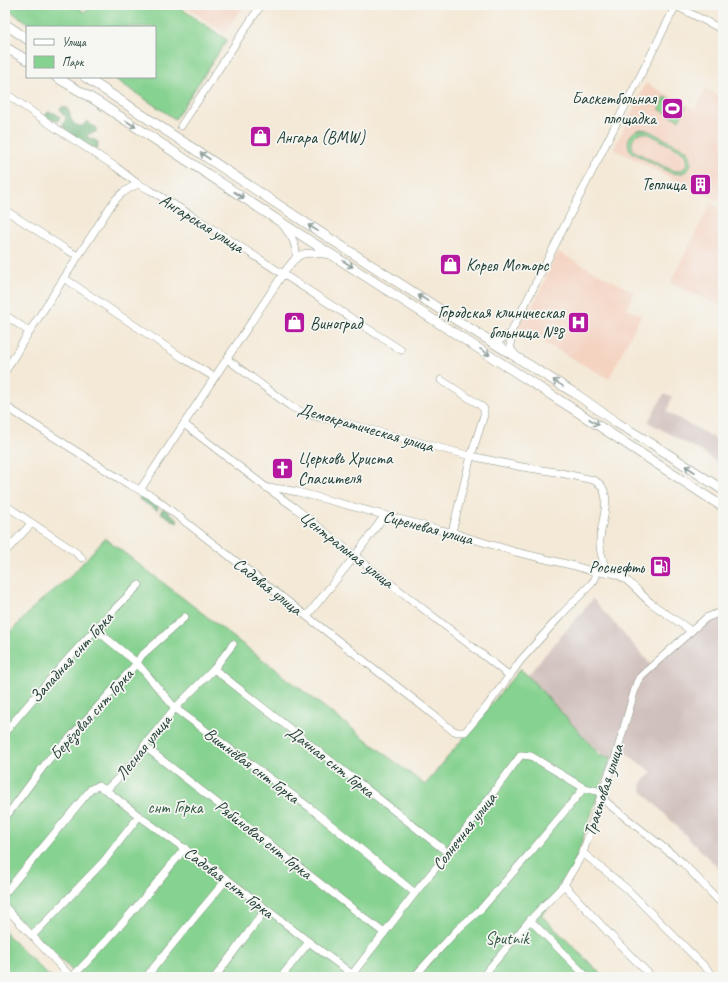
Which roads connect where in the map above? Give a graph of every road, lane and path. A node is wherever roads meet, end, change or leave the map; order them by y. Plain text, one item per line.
1 (261, 5) edge
2 (676, 6) edge
3 (5, 24) edge
4 (10, 29) edge
5 (723, 30) edge
6 (26, 37) edge
7 (6, 47) edge
8 (26, 59) edge
9 (58, 78) edge
10 (87, 78) edge
11 (5, 93) edge
12 (181, 126) junction
13 (162, 128) junction
14 (186, 144) junction
15 (138, 184) junction
16 (5, 210) edge
17 (279, 221) junction
18 (78, 256) junction
19 (334, 256) junction
20 (296, 258) junction
21 (283, 274) junction
22 (64, 278) junction
23 (5, 315) edge
24 (30, 332) junction
25 (510, 334) junction
26 (491, 341) junction
27 (401, 350) dead end
28 (516, 356) junction
29 (226, 359) junction
30 (5, 372) edge
31 (214, 377) junction
32 (441, 380) dead end
33 (5, 406) edge
34 (184, 424) junction
35 (471, 456) junction
36 (266, 488) junction
37 (140, 490) junction
38 (723, 490) edge
39 (5, 505) edge
40 (723, 507) edge
41 (385, 515) junction
42 (32, 523) junction
43 (452, 532) junction
44 (5, 552) edge
45 (355, 556) junction
46 (82, 558) dead end
47 (607, 572) junction
48 (596, 573) junction
49 (139, 585) dead end
50 (723, 611) edge
51 (307, 616) junction
52 (185, 617) dead end
53 (95, 629) junction
54 (692, 631) junction
55 (233, 644) dead end
56 (137, 662) junction
57 (214, 669) junction
58 (510, 676) junction
59 (175, 708) junction
60 (5, 732) edge
61 (144, 746) junction
62 (584, 788) junction
63 (106, 790) junction
64 (602, 792) junction
65 (139, 816) junction
66 (5, 818) edge
67 (185, 848) junction
68 (448, 853) junction
69 (583, 853) junction
70 (228, 878) junction
71 (564, 885) junction
72 (5, 893) edge
73 (415, 893) junction
74 (723, 905) edge
75 (5, 907) edge
76 (266, 909) junction
77 (530, 920) junction
78 (384, 933) junction
79 (32, 936) junction
80 (309, 942) junction
81 (351, 976) edge
82 (72, 977) edge
83 (146, 977) edge
84 (215, 977) edge
85 (282, 977) edge
86 (414, 977) edge
87 (482, 977) edge
88 (587, 977) edge
89 (652, 977) edge
90 (716, 977) edge

1 - 12 street
2 - 5 street
2 - 25 street
3 - 4 main road
4 - 6 main road
7 - 8 main road
9 -> 17 main road
10 - 13 main road
11 - 15 street, Ангарская улица
12 - 13 street
12 - 14 street
13 - 14 main road
26 -> 14 main road
15 - 18 street
15 - 21 street, Ангарская улица
16 - 18 street
17 - 19 main road
17 - 20 street
18 - 22 street
19 - 20 street
19 -> 40 main road
20 - 21 street
21 - 27 street, Ангарская улица
21 - 29 street
22 - 24 street
22 - 31 street
23 - 24 street
24 - 30 street
25 - 26 street
25 - 28 street
26 - 28 main road
38 -> 28 main road
29 - 31 street
29 - 35 street, Демократическая улица
31 - 34 street
32 - 35 street
33 - 37 street, Садовая улица
34 - 36 street, Центральная улица
34 - 37 street
35 - 43 street
35 - 47 street, Демократическая улица
36 - 41 street, Сиреневая улица
36 - 45 street, Центральная улица
37 - 51 street, Садовая улица
39 - 42 street
41 - 43 street, Сиреневая улица
41 - 45 street
42 - 44 street
42 - 46 street
43 - 48 street, Сиреневая улица
45 - 51 street
45 - 58 street, Центральная улица
47 - 48 street
47 - 54 street
48 - 58 street
49 - 53 street, Западная снт Горка
50 - 54 street, Трактовая улица
51 - 58 street, Садовая улица
52 - 56 street, Берёзовая снт Горка
53 - 56 street, Вишнёвая снт Горка
53 - 60 street, Западная снт Горка
54 - 64 street, Трактовая улица
55 - 57 street, Лесная улица
56 - 59 street, Вишнёвая снт Горка
56 - 66 street, Берёзовая снт Горка
57 - 59 street, Лесная улица
57 - 68 street, Дачная снт Горка
59 - 61 street, Лесная улица
59 - 73 street, Вишнёвая снт Горка
61 - 63 street, Лесная улица
61 - 78 street, Рябиновая снт Горка
62 - 64 street, Солнечная улица
62 - 68 street, Солнечная улица
62 - 86 street
63 - 65 street, Садовая снт Горка
63 - 72 street, Лесная улица
64 - 69 street, Трактовая улица
64 - 74 street
65 - 67 street, Садовая снт Горка
65 - 79 street
67 - 70 street, Садовая снт Горка
67 - 82 street
68 - 73 street, Солнечная улица
69 - 71 street, Трактовая улица
69 - 90 street
70 - 76 street, Садовая снт Горка
70 - 83 street
71 - 77 street, Трактовая улица
71 - 89 street
73 - 78 street, Солнечная улица
75 - 79 street
76 - 80 street, Садовая снт Горка
76 - 84 street
77 - 87 street, Трактовая улица
77 - 88 street
78 - 81 street, Солнечная улица
79 - 82 street
80 - 81 street, Садовая снт Горка
80 - 85 street

